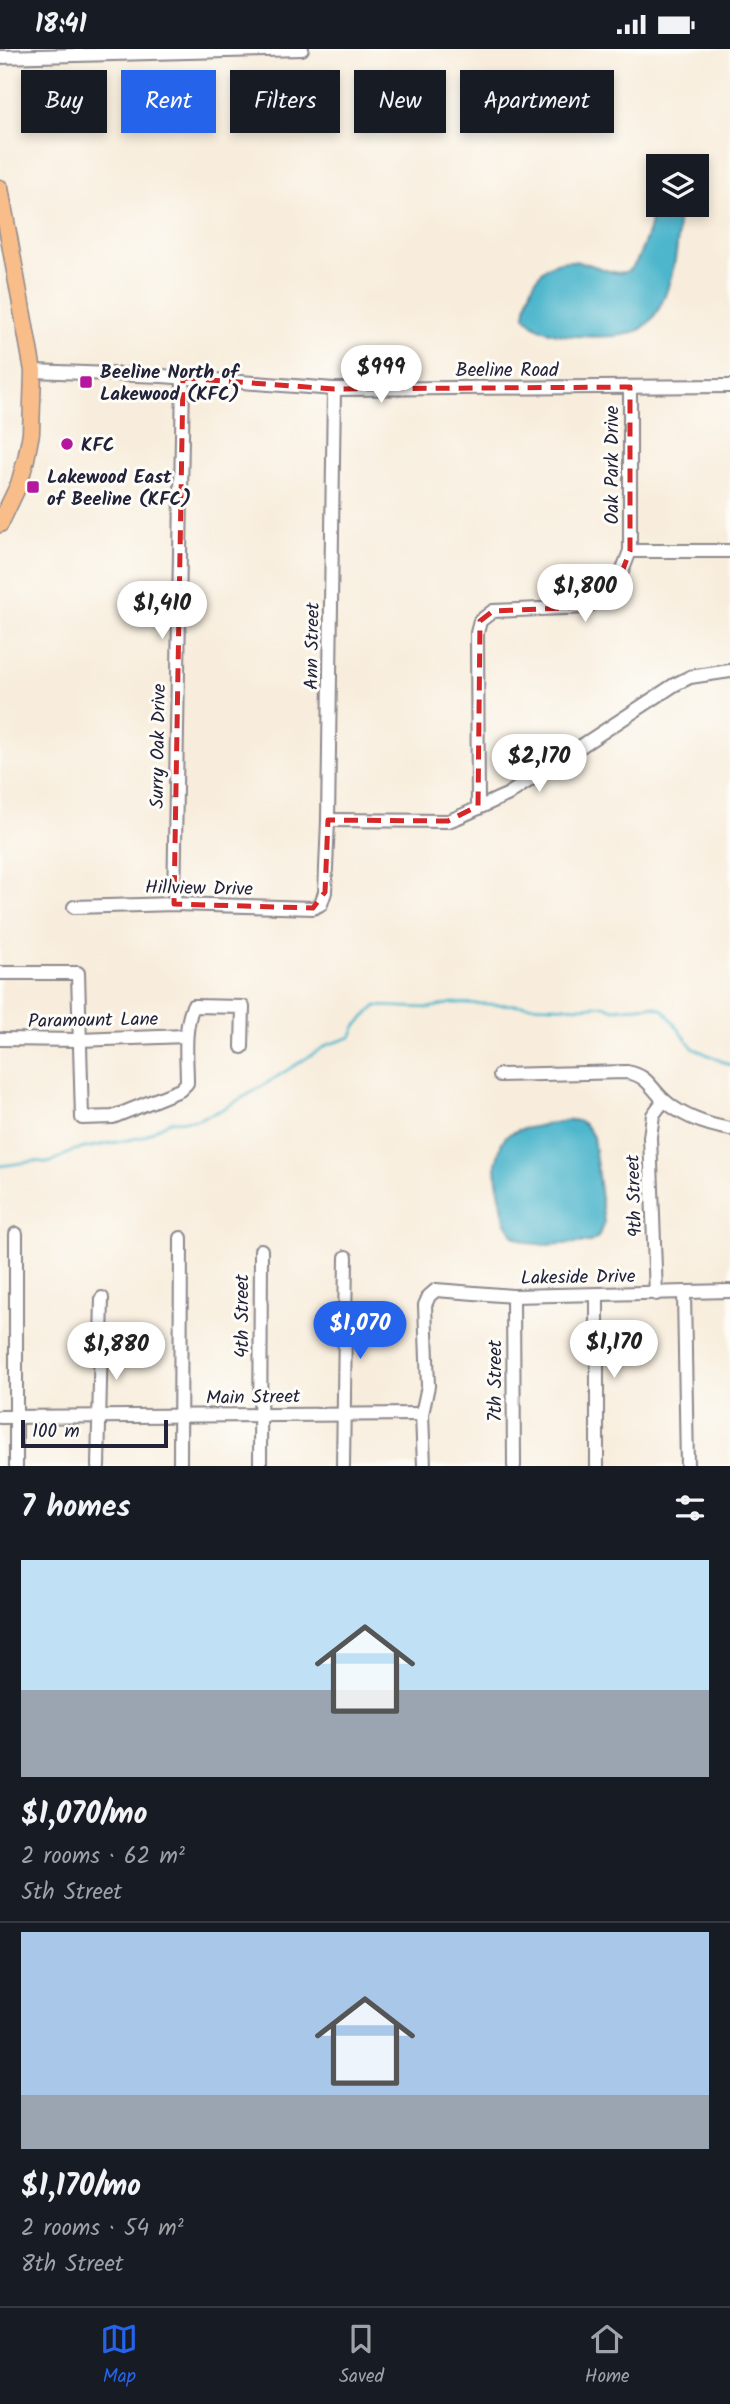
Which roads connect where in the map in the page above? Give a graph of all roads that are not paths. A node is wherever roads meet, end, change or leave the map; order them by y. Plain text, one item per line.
1 (302, 49) edge
2 (0, 57) edge
3 (0, 188) edge
4 (33, 371) junction
5 (183, 378) junction
6 (730, 386) edge
7 (630, 387) junction
8 (334, 389) junction
9 (0, 524) edge
10 (630, 551) junction
11 (730, 551) edge
12 (730, 671) edge
13 (478, 806) junction
14 (328, 820) junction
15 (174, 904) junction
16 (321, 904) joint
17 (74, 907) dead end
18 (0, 973) edge
19 (187, 1036) junction
20 (0, 1039) edge
21 (79, 1040) junction
22 (242, 1047) dead end
23 (500, 1075) dead end
24 (664, 1100) junction
25 (730, 1129) edge
26 (16, 1234) dead end
27 (181, 1238) dead end
28 (261, 1250) dead end
29 (346, 1257) dead end
30 (730, 1291) edge
31 (684, 1293) junction
32 (656, 1294) junction
33 (597, 1295) junction
34 (513, 1296) junction
35 (102, 1298) dead end
36 (342, 1414) junction
37 (422, 1414) junction
38 (98, 1415) junction
39 (17, 1416) junction
40 (180, 1416) junction
41 (260, 1416) junction
42 (0, 1417) edge
43 (16, 1466) edge
44 (98, 1466) edge
45 (180, 1466) edge
46 (260, 1466) edge
47 (343, 1466) edge
48 (424, 1466) edge
49 (514, 1466) edge
50 (597, 1466) edge
51 (687, 1466) edge

1 - 2 street
3 - 4 main road
4 - 5 street, Beeline Road
4 - 9 main road
5 - 8 street, Beeline Road
5 - 15 street, Surry Oak Drive
6 - 7 street, Beeline Road
7 - 8 street, Beeline Road
7 - 10 street, Oak Park Drive
8 - 14 street, Ann Street
10 - 11 street
10 - 13 street, Oak Park Drive
12 - 13 street
13 - 14 street
14 - 16 street, Ann Street
15 - 16 street, Hillview Drive
15 - 17 street, Hillview Drive
18 - 21 street
19 - 21 street, Paramount Lane
19 - 21 street
19 - 22 street
20 - 21 street, Paramount Lane
23 - 24 street
24 - 25 street
24 - 32 street, 9th Street
26 - 39 street
27 - 40 street
28 - 41 street, 4th Street
29 - 36 street
30 - 31 street, Lakeside Drive
31 - 32 street, Lakeside Drive
31 - 51 street
32 - 33 street, Lakeside Drive
33 - 34 street, Lakeside Drive
33 - 50 street
34 - 37 street, Lakeside Drive
34 - 49 street, 7th Street
35 - 38 street
36 - 37 street, Main Street
36 - 41 street, Main Street
36 - 47 street
37 - 48 street
38 - 39 street, Main Street
38 - 40 street, Main Street
38 - 44 street
39 - 42 street, Main Street
39 - 43 street
40 - 41 street, Main Street
40 - 45 street
41 - 46 street, 4th Street

